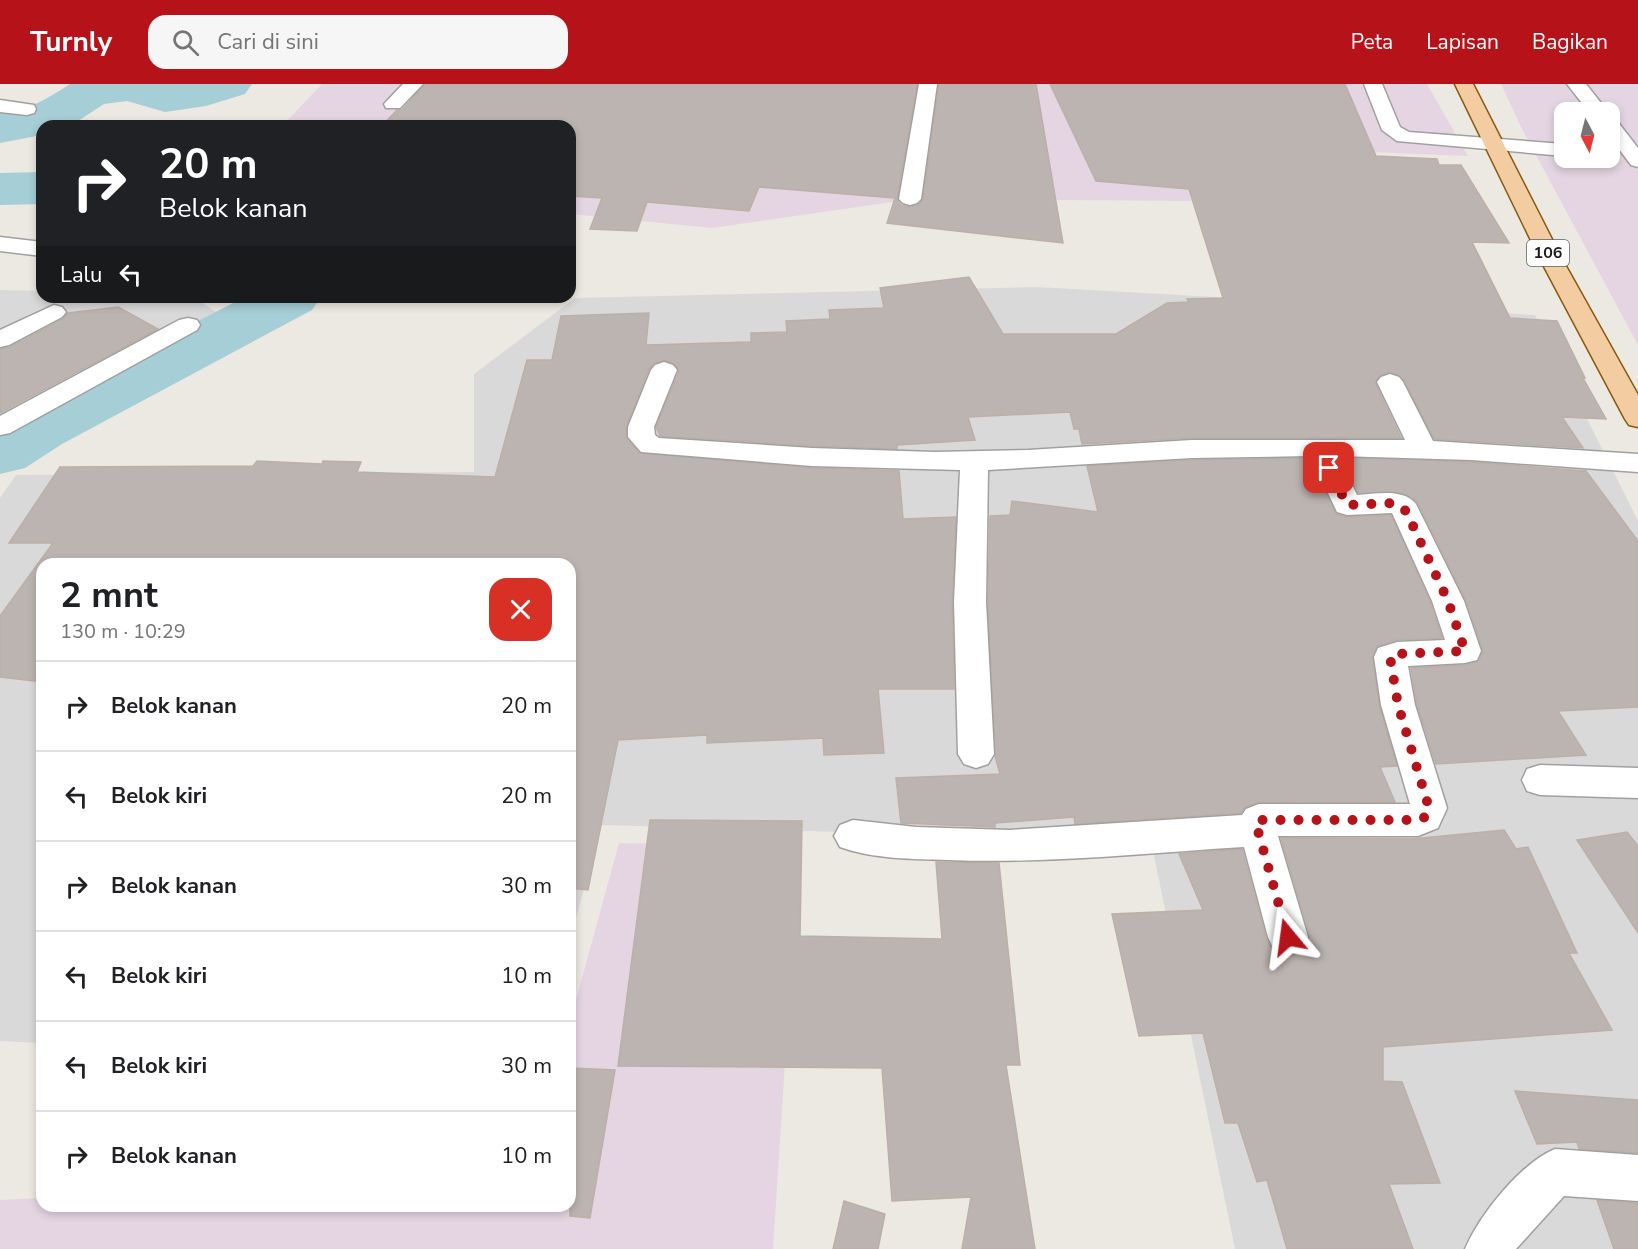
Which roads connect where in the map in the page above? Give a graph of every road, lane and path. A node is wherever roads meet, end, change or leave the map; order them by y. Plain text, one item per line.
1 (414, 84) edge
2 (928, 84) edge
3 (1373, 84) edge
4 (1464, 84) edge
5 (1576, 84) edge
6 (1591, 102) edge
7 (393, 104) dead end
8 (0, 106) edge
9 (27, 109) dead end
10 (1620, 138) edge
11 (1494, 144) junction
12 (1554, 149) edge
13 (1620, 156) edge
14 (1637, 159) edge
15 (910, 199) dead end
16 (0, 244) edge
17 (36, 248) edge
18 (54, 312) dead end
19 (188, 325) dead end
20 (0, 340) edge
21 (664, 370) dead end
22 (1390, 382) dead end
23 (1638, 419) edge
24 (0, 428) edge
25 (1321, 449) junction
26 (1423, 449) junction
27 (974, 461) junction
28 (1638, 463) edge
29 (976, 754) dead end
30 (1540, 780) dead end
31 (1638, 783) edge
32 (1257, 830) junction
33 (853, 836) dead end
34 (1288, 937) dead end
35 (1638, 1178) edge
36 (1489, 1249) edge

1 - 7 street
2 - 15 street
3 - 11 street
4 - 11 main road, 106
5 - 6 street
8 - 9 street
10 - 14 street
11 - 12 street
11 - 23 main road, 106
13 - 14 street
16 - 17 street
18 - 20 street
19 - 24 street
21 - 27 street
22 - 26 street
25 - 26 street
25 - 27 street
25 - 32 street
26 - 28 street
27 - 29 street
30 - 31 street
32 - 33 street
32 - 34 street
35 - 36 street

